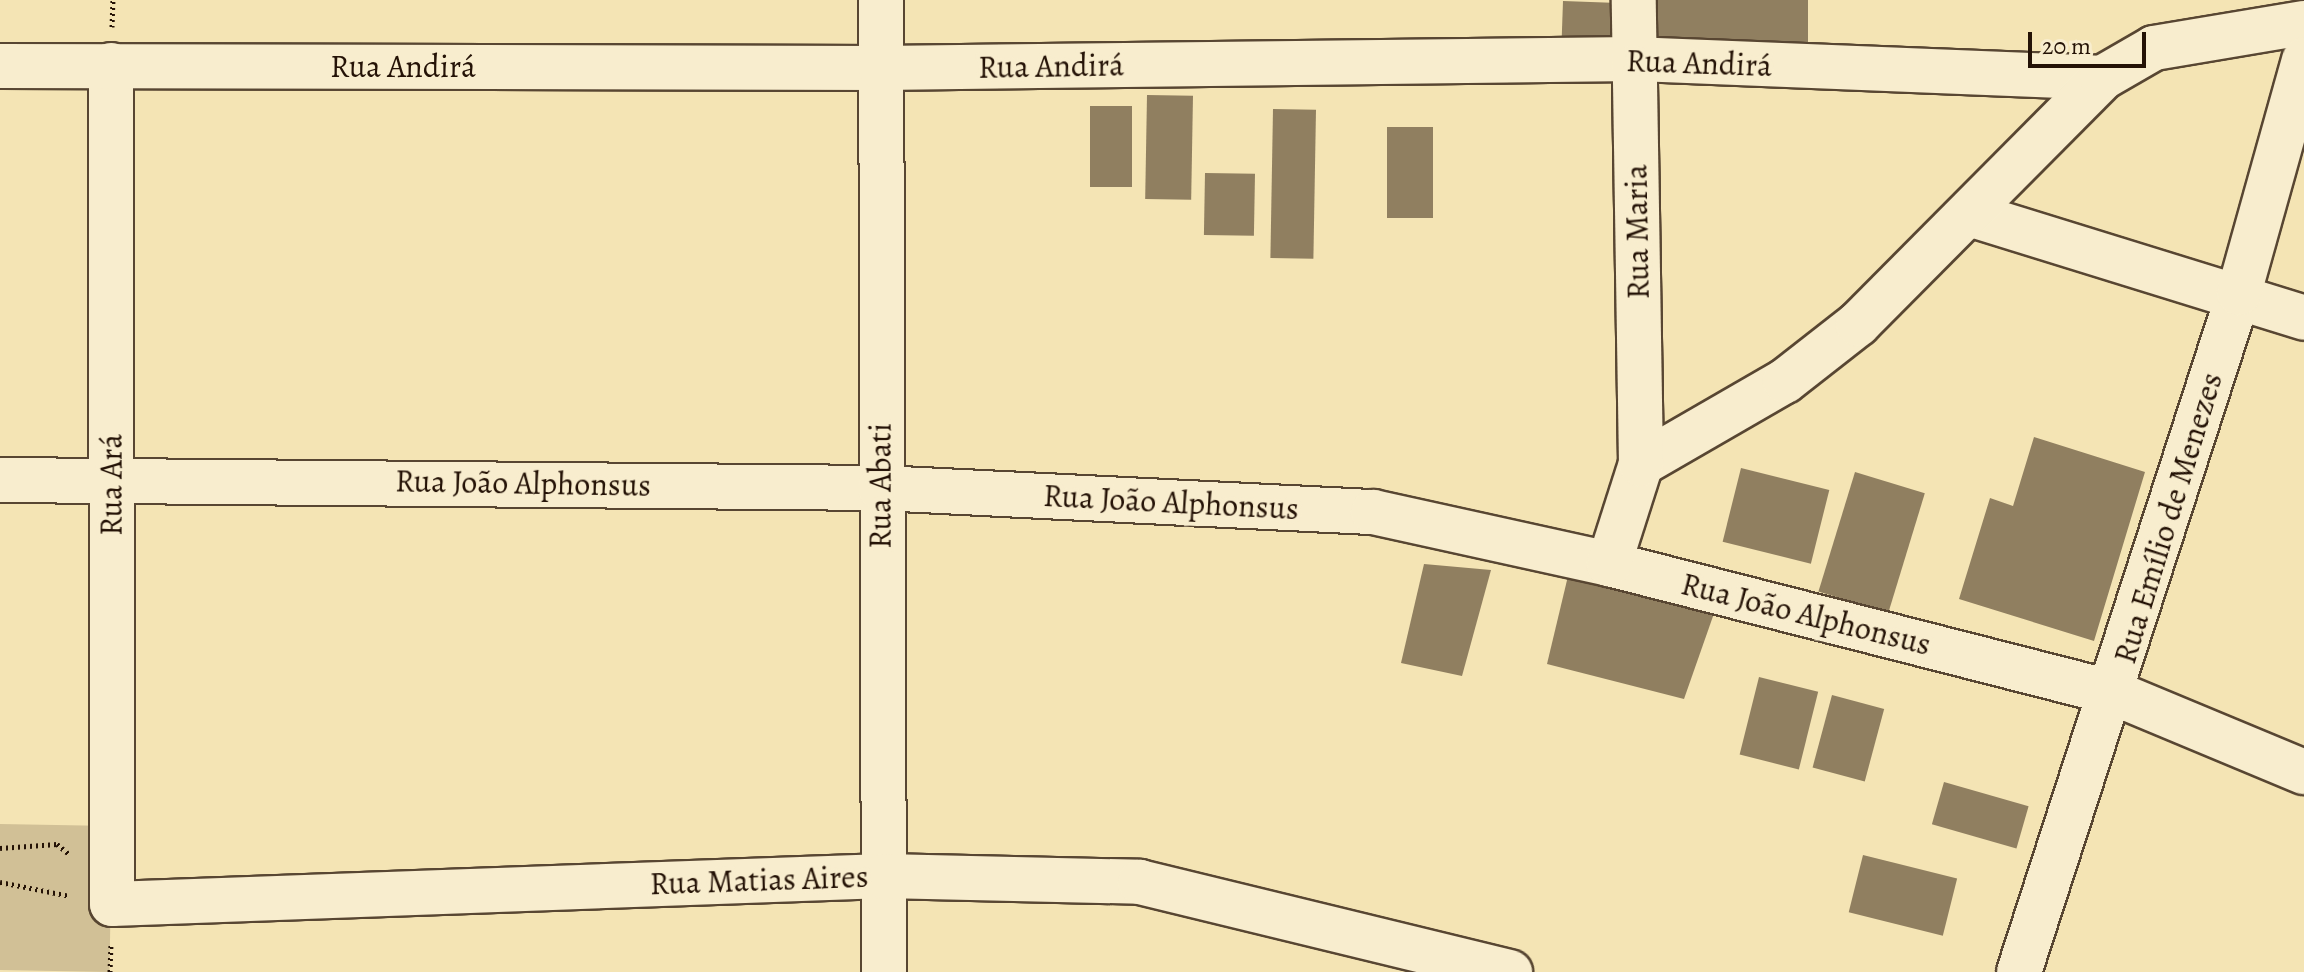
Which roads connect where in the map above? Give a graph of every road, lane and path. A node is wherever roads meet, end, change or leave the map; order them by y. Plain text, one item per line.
1 (881, 0) edge
2 (1634, 0) edge
3 (2304, 23) edge
4 (1635, 59) junction
5 (2304, 60) edge
6 (111, 65) junction
7 (0, 66) edge
8 (881, 68) junction
9 (2102, 78) junction
10 (1969, 214) junction
11 (2239, 293) junction
12 (2304, 318) edge
13 (1641, 464) junction
14 (110, 478) junction
15 (0, 480) edge
16 (880, 488) junction
17 (1609, 564) junction
18 (2114, 693) junction
19 (2304, 772) edge
20 (884, 876) junction
21 (0, 882) edge
22 (112, 904) junction
23 (884, 972) edge
24 (1510, 972) edge
25 (2019, 972) edge

1 - 8 street, Rua Abati
2 - 4 street, Rua Maria
3 - 9 street
4 - 8 street, Rua Andirá
4 - 9 street, Rua Andirá
4 - 13 street, Rua Maria
5 - 11 street, Rua Emílio de Menezes
6 - 7 street, Rua Andirá
6 - 8 street, Rua Andirá
6 - 14 street, Rua Ará
8 - 16 street, Rua Abati
9 - 10 street
10 - 11 street
10 - 13 street
11 - 12 street
11 - 18 street, Rua Emílio de Menezes
13 - 17 street, Rua Maria
14 - 15 street, Rua João Alphonsus
14 - 16 street, Rua João Alphonsus
14 - 22 street, Rua Ará
16 - 17 street, Rua João Alphonsus
16 - 20 street, Rua Abati
17 - 18 street, Rua João Alphonsus
18 - 19 street, Rua João Alphonsus
18 - 25 street, Rua Emílio de Menezes
20 - 22 street, Rua Matias Aires
20 - 23 street, Rua Abati
20 - 24 street, Rua Matias Aires
21 - 22 path

